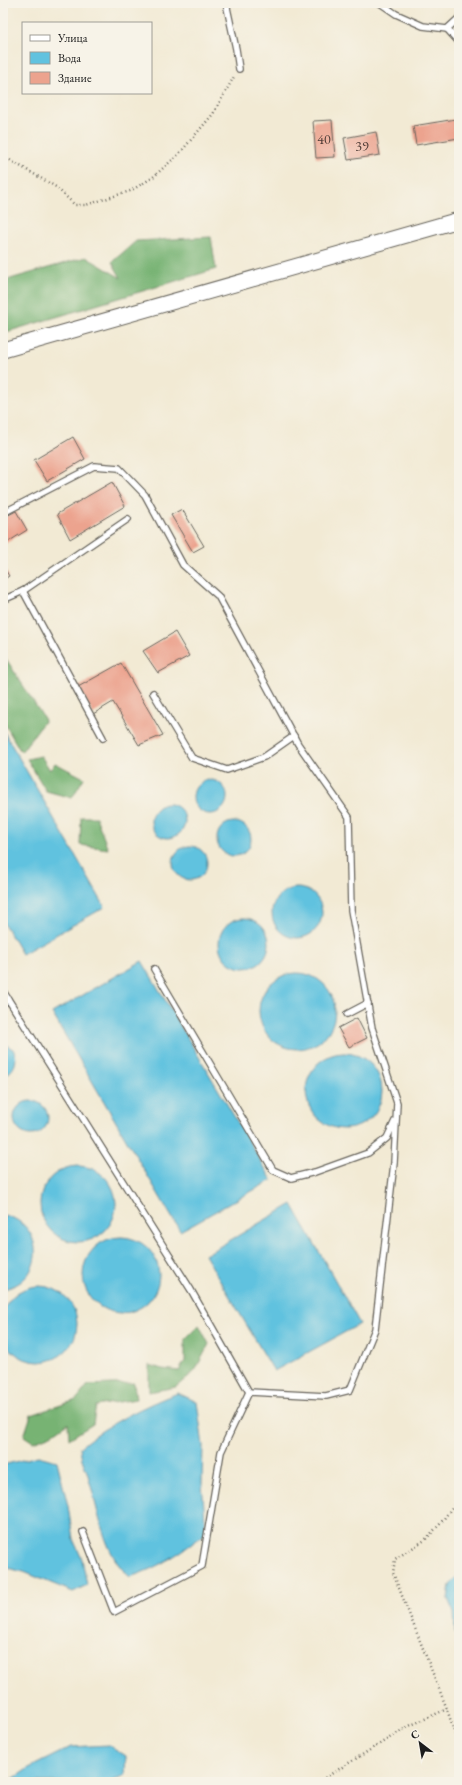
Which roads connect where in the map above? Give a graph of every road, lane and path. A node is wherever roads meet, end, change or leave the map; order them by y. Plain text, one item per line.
1 (226, 3) edge
2 (380, 3) edge
3 (459, 18) edge
4 (447, 28) junction
5 (459, 42) edge
6 (238, 68) joint
7 (3, 156) edge
8 (459, 220) edge
9 (3, 350) edge
10 (3, 513) edge
11 (128, 519) dead end
12 (23, 591) junction
13 (3, 600) edge
14 (154, 693) dead end
15 (294, 736) junction
16 (103, 738) dead end
17 (154, 969) dead end
18 (3, 991) edge
19 (8, 999) junction
20 (3, 1004) edge
21 (368, 1004) junction
22 (347, 1014) dead end
23 (396, 1118) junction
24 (249, 1392) junction
25 (459, 1498) edge
26 (83, 1532) dead end
27 (447, 1709) junction
28 (459, 1747) edge
29 (318, 1782) edge

1 - 6 lane
2 - 4 lane
3 - 4 lane
4 - 5 lane
6 - 7 path
8 - 9 street
10 - 15 lane
11 - 12 lane
12 - 13 lane
12 - 16 lane
14 - 15 lane
15 - 21 lane
17 - 23 lane
18 - 19 lane
19 - 20 lane
19 - 24 lane
21 - 22 lane
21 - 23 lane
23 - 24 lane
24 - 26 lane
25 - 27 path
27 - 28 path
27 - 29 path

